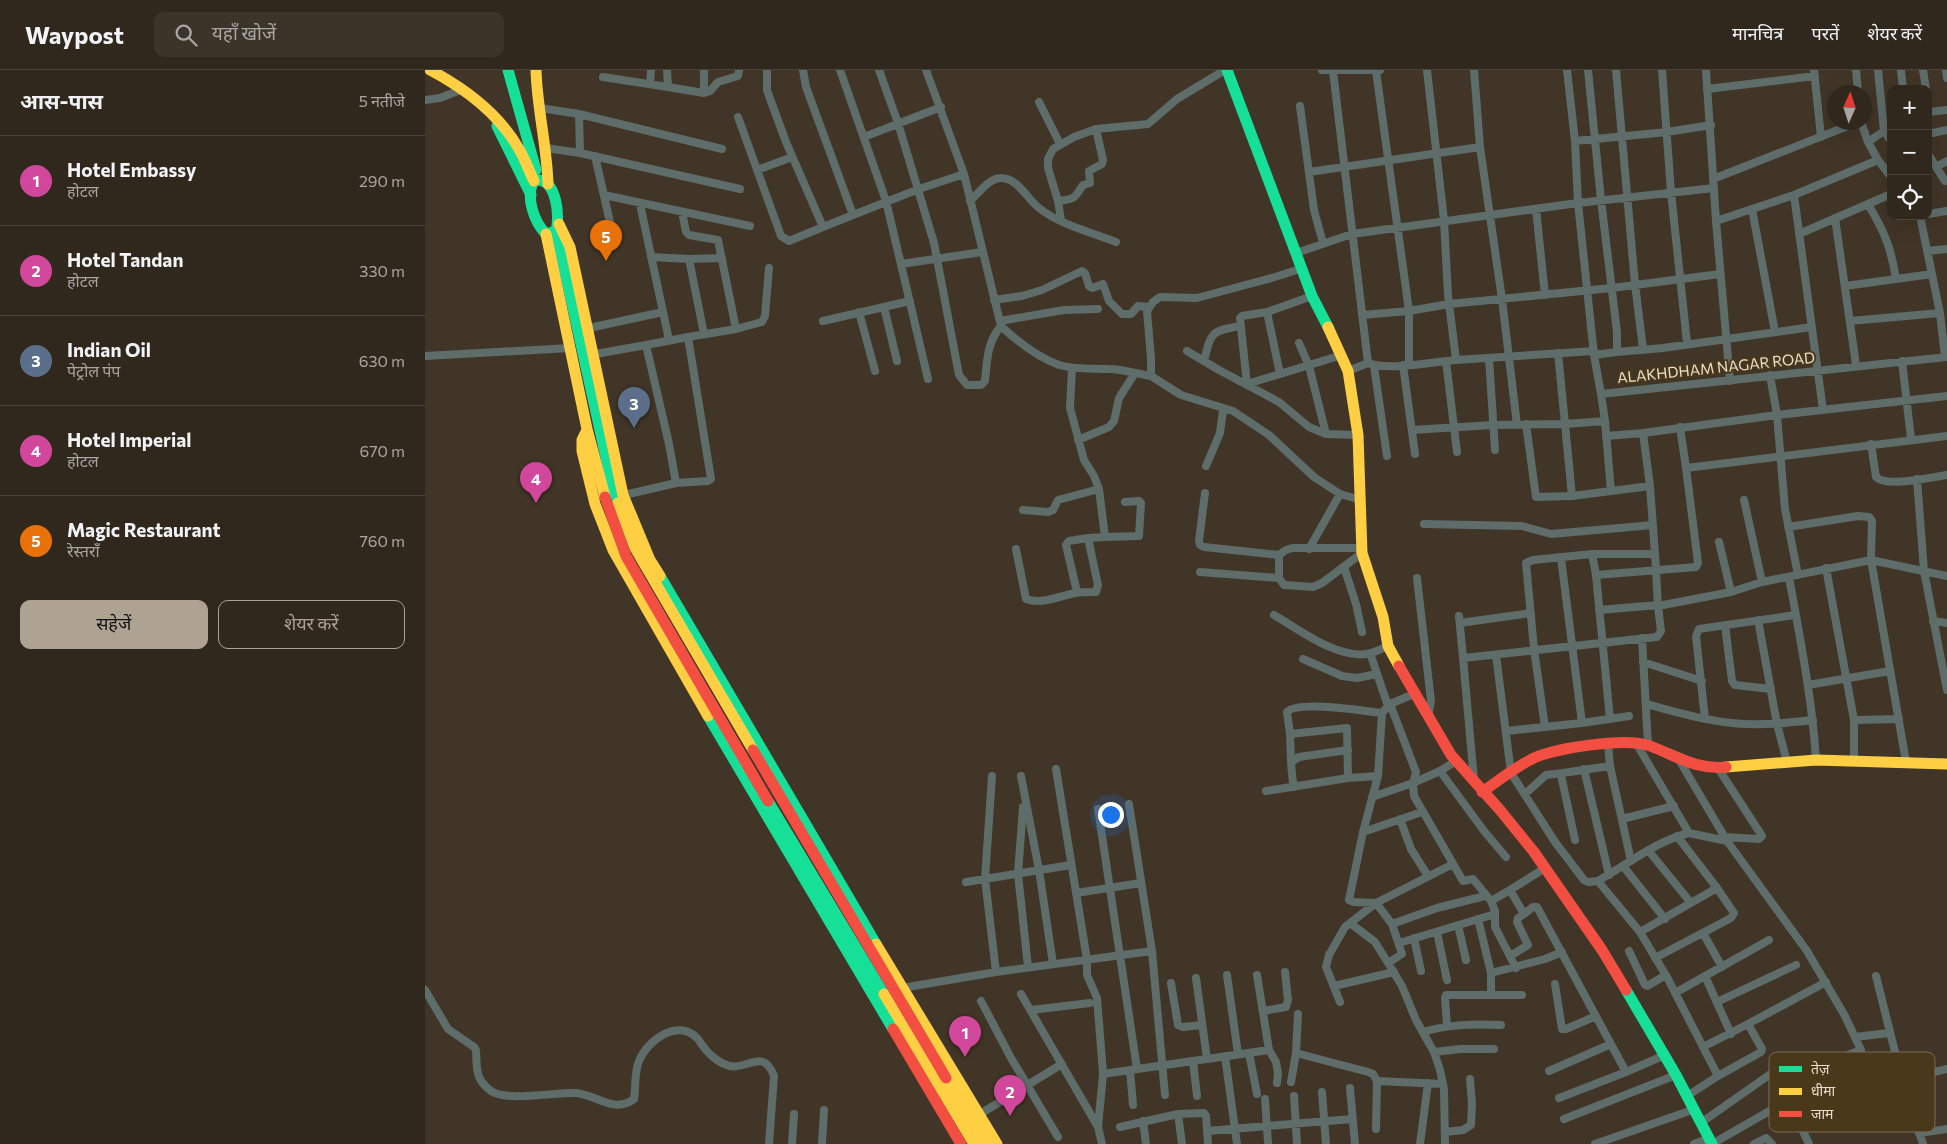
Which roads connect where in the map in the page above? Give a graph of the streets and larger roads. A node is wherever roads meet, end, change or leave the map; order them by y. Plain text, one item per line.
1 (430, 70) edge
2 (508, 70) edge
3 (527, 70) edge
4 (536, 70) edge
5 (651, 70) edge
6 (667, 70) edge
7 (704, 70) edge
8 (739, 70) edge
9 (767, 70) edge
10 (803, 70) edge
11 (840, 70) edge
12 (879, 70) edge
13 (927, 70) edge
14 (1226, 70) edge
15 (1322, 70) edge
16 (1357, 70) edge
17 (1380, 70) edge
18 (1427, 70) edge
19 (1474, 70) edge
20 (1567, 70) edge
21 (1587, 70) edge
22 (1616, 70) edge
23 (1662, 70) edge
24 (1706, 70) edge
25 (1856, 70) edge
26 (1878, 70) edge
27 (1901, 70) edge
28 (1923, 70) edge
29 (1946, 70) edge
30 (1333, 71) junction
31 (1376, 71) edge
32 (1814, 73) edge
33 (603, 77) dead end
34 (1947, 78) edge
35 (650, 84) junction
36 (1857, 85) edge
37 (1903, 85) edge
38 (1925, 85) edge
39 (668, 87) junction
40 (463, 89) junction
41 (1707, 89) junction
42 (704, 93) junction
43 (425, 100) edge
44 (1039, 102) dead end
45 (1300, 106) dead end
46 (941, 107) junction
47 (540, 108) junction
48 (1947, 110) edge
49 (1932, 112) edge
50 (579, 114) junction
51 (494, 116) junction
52 (738, 117) dead end
53 (899, 123) junction
54 (1711, 125) junction
55 (1096, 129) junction
56 (1839, 130) edge
57 (1863, 130) edge
58 (1947, 130) edge
59 (1884, 131) junction
60 (1667, 132) junction
61 (1932, 133) edge
62 (1887, 135) edge
63 (1622, 136) junction
64 (864, 137) junction
65 (1821, 137) junction
66 (1594, 139) junction
67 (1575, 141) junction
68 (1868, 142) junction
69 (1060, 144) junction
70 (1480, 147) junction
71 (546, 148) junction
72 (722, 150) dead end
73 (580, 153) junction
74 (1437, 153) junction
75 (595, 156) junction
76 (792, 157) junction
77 (1878, 160) junction
78 (1932, 160) edge
79 (1389, 161) junction
80 (1947, 161) edge
81 (1345, 167) junction
82 (1936, 167) junction
83 (757, 170) junction
84 (1309, 172) junction
85 (964, 174) junction
86 (1889, 175) edge
87 (1713, 179) junction
88 (541, 181) junction
89 (1945, 181) dead end
90 (1713, 188) junction
91 (740, 189) dead end
92 (919, 189) junction
93 (1671, 192) junction
94 (531, 195) junction
95 (604, 195) junction
96 (1794, 195) junction
97 (1887, 196) edge
98 (1628, 197) junction
99 (1601, 200) junction
100 (886, 201) junction
101 (970, 201) junction
102 (1059, 201) junction
103 (1578, 203) junction
104 (640, 204) junction
105 (1868, 204) junction
106 (1536, 209) junction
107 (1752, 209) junction
108 (1947, 211) edge
109 (683, 212) junction
110 (1932, 213) edge
111 (1490, 214) junction
112 (853, 215) junction
113 (1835, 218) junction
114 (1061, 220) junction
115 (1444, 220) junction
116 (1921, 220) edge
117 (1716, 221) junction
118 (750, 226) dead end
119 (823, 227) junction
120 (1398, 227) junction
121 (554, 230) junction
122 (1352, 234) junction
123 (1799, 234) junction
124 (614, 240) dead end
125 (1116, 242) dead end
126 (1323, 243) junction
127 (1947, 249) edge
128 (1927, 251) junction
129 (982, 252) junction
130 (1296, 253) junction
131 (651, 257) junction
132 (722, 258) junction
133 (937, 258) junction
134 (689, 259) junction
135 (901, 264) junction
136 (769, 268) dead end
137 (1303, 268) junction
138 (1720, 274) junction
139 (1931, 274) junction
140 (1680, 279) junction
141 (1896, 279) junction
142 (1635, 284) junction
143 (1845, 286) junction
144 (1612, 288) junction
145 (1587, 291) junction
146 (1545, 295) junction
147 (1312, 296) junction
148 (1502, 299) junction
149 (994, 300) junction
150 (910, 301) junction
151 (1449, 304) junction
152 (884, 307) junction
153 (1148, 307) junction
154 (1098, 309) dead end
155 (1409, 311) junction
156 (663, 312) junction
157 (859, 312) junction
158 (1267, 312) junction
159 (1940, 313) junction
160 (1362, 315) junction
161 (823, 321) dead end
162 (1850, 322) junction
163 (1000, 324) junction
164 (1240, 326) junction
165 (1811, 327) junction
166 (589, 328) junction
167 (735, 329) junction
168 (1775, 332) junction
169 (704, 334) junction
170 (688, 337) junction
171 (1725, 339) junction
172 (669, 340) junction
173 (1299, 342) dead end
174 (1687, 343) junction
175 (646, 345) junction
176 (571, 348) junction
177 (1643, 349) junction
178 (1187, 351) dead end
179 (1617, 352) junction
180 (1558, 353) junction
181 (1594, 353) junction
182 (589, 355) junction
183 (1342, 355) junction
184 (429, 356) edge
185 (1508, 356) junction
186 (1946, 357) edge
187 (1489, 358) junction
188 (1456, 360) junction
189 (897, 361) dead end
190 (1204, 361) junction
191 (1446, 361) junction
192 (1902, 361) junction
193 (1371, 365) junction
194 (1406, 365) junction
195 (1856, 365) junction
196 (1309, 366) junction
197 (1072, 368) junction
198 (1817, 369) junction
199 (875, 371) dead end
200 (1347, 371) junction
201 (1135, 373) junction
202 (1280, 374) junction
203 (1770, 375) junction
204 (1151, 376) junction
205 (928, 379) dead end
206 (1730, 381) junction
207 (1247, 384) junction
208 (1601, 394) junction
209 (1947, 396) edge
210 (1908, 402) junction
211 (1223, 410) junction
212 (1823, 410) junction
213 (1777, 415) junction
214 (1605, 421) junction
215 (1517, 424) junction
216 (1526, 424) junction
217 (1565, 424) junction
218 (1493, 425) junction
219 (1454, 427) junction
220 (1679, 427) junction
221 (587, 430) junction
222 (1411, 430) junction
223 (1643, 433) junction
224 (1326, 434) junction
225 (1357, 435) junction
226 (1606, 436) junction
227 (1947, 436) edge
228 (1078, 440) junction
229 (1911, 440) junction
230 (1871, 444) junction
231 (1495, 450) dead end
232 (1457, 452) dead end
233 (1415, 454) dead end
234 (1780, 455) junction
235 (1387, 456) dead end
236 (1206, 466) dead end
237 (1686, 468) junction
238 (1947, 475) edge
239 (1917, 479) junction
240 (676, 482) junction
241 (1651, 486) junction
242 (1099, 489) junction
243 (1611, 491) junction
244 (1205, 494) dead end
245 (1340, 494) junction
246 (619, 496) junction
247 (1572, 496) junction
248 (1361, 500) junction
249 (1745, 500) dead end
250 (1125, 502) dead end
251 (1023, 510) dead end
252 (1424, 524) dead end
253 (1653, 525) junction
254 (1788, 526) junction
255 (1105, 537) junction
256 (1088, 538) junction
257 (1719, 542) dead end
258 (1309, 548) junction
259 (1016, 549) dead end
260 (1362, 550) junction
261 (1592, 554) junction
262 (1655, 554) junction
263 (1279, 555) junction
264 (1561, 558) junction
265 (1871, 560) junction
266 (1344, 567) junction
267 (1826, 568) junction
268 (1657, 570) junction
269 (1924, 571) junction
270 (1200, 572) dead end
271 (1596, 575) junction
272 (1798, 575) junction
273 (1947, 576) edge
274 (1789, 577) junction
275 (1279, 578) junction
276 (1417, 578) dead end
277 (1762, 582) junction
278 (1077, 592) junction
279 (1731, 592) junction
280 (1658, 605) junction
281 (1599, 610) junction
282 (1531, 613) junction
283 (1274, 615) dead end
284 (1795, 615) junction
285 (1758, 620) junction
286 (1933, 620) junction
287 (1947, 623) edge
288 (1725, 625) junction
289 (1362, 632) dead end
290 (1642, 638) junction
291 (1602, 642) junction
292 (1389, 646) junction
293 (1571, 646) junction
294 (1534, 649) junction
295 (1370, 653) junction
296 (1496, 655) junction
297 (1463, 658) junction
298 (1303, 659) dead end
299 (1643, 662) junction
300 (1891, 671) junction
301 (1377, 674) junction
302 (1846, 680) junction
303 (1702, 681) junction
304 (1808, 686) junction
305 (1771, 688) junction
306 (1947, 690) edge
307 (1414, 694) junction
308 (1646, 704) junction
309 (1389, 705) junction
310 (1382, 713) junction
311 (1629, 716) dead end
312 (1428, 717) junction
313 (1610, 718) junction
314 (1899, 719) junction
315 (1705, 720) junction
316 (1813, 720) junction
317 (1854, 720) junction
318 (1582, 723) junction
319 (1777, 724) junction
320 (1545, 727) junction
321 (1506, 731) junction
322 (1290, 734) junction
323 (1642, 744) junction
324 (1608, 745) junction
325 (1348, 750) junction
326 (1678, 758) junction
327 (1816, 760) junction
328 (1456, 761) junction
329 (1291, 762) junction
330 (1787, 762) junction
331 (1854, 762) junction
332 (1906, 762) junction
333 (1947, 764) edge
334 (1610, 766) junction
335 (1718, 768) junction
336 (1057, 769) dead end
337 (1584, 769) junction
338 (1440, 771) junction
339 (1511, 773) junction
340 (1563, 773) junction
341 (992, 776) dead end
342 (1021, 776) dead end
343 (1378, 776) junction
344 (1348, 778) junction
345 (1474, 782) junction
346 (1413, 783) junction
347 (1294, 787) junction
348 (1266, 791) dead end
349 (1482, 792) junction
350 (1525, 794) junction
351 (1372, 797) junction
352 (1024, 798) junction
353 (1129, 804) dead end
354 (1674, 806) junction
355 (1098, 809) dead end
356 (1422, 812) junction
357 (1400, 819) junction
358 (1622, 819) junction
359 (1363, 832) junction
360 (1689, 832) junction
361 (1677, 836) junction
362 (1726, 839) junction
363 (1575, 840) dead end
364 (1648, 850) junction
365 (1506, 857) dead end
366 (1631, 861) junction
367 (1453, 864) junction
368 (1071, 865) junction
369 (1623, 866) junction
370 (1545, 868) junction
371 (1039, 870) junction
372 (1018, 874) junction
373 (1609, 875) junction
374 (1428, 876) junction
375 (985, 879) junction
376 (1598, 881) junction
377 (966, 882) dead end
378 (1141, 883) junction
379 (1109, 888) junction
380 (1717, 888) junction
381 (1511, 890) junction
382 (1076, 893) junction
383 (1488, 898) junction
384 (1376, 903) junction
385 (1691, 903) junction
386 (1495, 914) junction
387 (1524, 914) junction
388 (1665, 918) junction
389 (1478, 919) junction
390 (1350, 922) junction
391 (1392, 924) junction
392 (1457, 925) junction
393 (1437, 932) junction
394 (1640, 932) junction
395 (1703, 932) junction
396 (1414, 938) junction
397 (1769, 940) dead end
398 (1399, 943) junction
399 (1152, 950) junction
400 (1629, 951) dead end
401 (1562, 952) junction
402 (1121, 955) junction
403 (1510, 956) junction
404 (1655, 958) junction
405 (1087, 960) junction
406 (1466, 960) dead end
407 (1389, 963) junction
408 (1053, 964) junction
409 (1796, 965) dead end
410 (1722, 966) junction
411 (1029, 967) junction
412 (1515, 968) junction
413 (1421, 971) dead end
414 (996, 972) junction
415 (1285, 972) dead end
416 (1394, 972) junction
417 (1491, 973) junction
418 (1227, 975) dead end
419 (1257, 975) dead end
420 (1666, 975) junction
421 (1705, 976) junction
422 (1876, 976) dead end
423 (1196, 978) dead end
424 (1447, 980) dead end
425 (1826, 982) junction
426 (1171, 983) dead end
427 (1555, 984) dead end
428 (1333, 986) junction
429 (902, 988) junction
430 (425, 990) edge
431 (1675, 992) junction
432 (1021, 994) dead end
433 (1522, 995) dead end
434 (1491, 996) junction
435 (981, 1001) dead end
436 (1339, 1002) dead end
437 (1717, 1002) junction
438 (1090, 1003) dead end
439 (1031, 1010) junction
440 (1263, 1010) junction
441 (1299, 1014) dead end
442 (1596, 1016) junction
443 (1748, 1024) junction
444 (1202, 1025) junction
445 (1447, 1025) junction
446 (1501, 1025) dead end
447 (1423, 1032) junction
448 (1889, 1033) junction
449 (1731, 1034) junction
450 (1855, 1037) junction
451 (1611, 1044) junction
452 (1703, 1047) junction
453 (1494, 1049) dead end
454 (1269, 1050) junction
455 (1296, 1052) junction
456 (1434, 1052) junction
457 (1856, 1052) edge
458 (1894, 1052) edge
459 (1249, 1053) junction
460 (1238, 1054) junction
461 (1225, 1056) junction
462 (1665, 1056) junction
463 (1207, 1059) junction
464 (1193, 1061) junction
465 (1062, 1064) junction
466 (1163, 1065) junction
467 (1133, 1069) junction
468 (1549, 1071) dead end
469 (1626, 1072) junction
470 (1103, 1074) junction
471 (1676, 1075) junction
472 (1769, 1075) edge
473 (1718, 1076) junction
474 (1471, 1079) dead end
475 (1377, 1081) junction
476 (1443, 1081) junction
477 (1291, 1082) dead end
478 (1277, 1083) dead end
479 (1428, 1083) junction
480 (1027, 1084) junction
481 (1350, 1088) dead end
482 (1322, 1092) dead end
483 (1257, 1094) dead end
484 (1165, 1095) dead end
485 (1197, 1096) dead end
486 (1293, 1096) dead end
487 (1687, 1096) junction
488 (1559, 1098) dead end
489 (1265, 1099) dead end
490 (1133, 1105) dead end
491 (1695, 1109) junction
492 (824, 1110) dead end
493 (1769, 1112) edge
494 (794, 1114) dead end
495 (980, 1114) junction
496 (1178, 1114) junction
497 (1563, 1118) dead end
498 (1353, 1119) junction
499 (1325, 1121) junction
500 (1143, 1122) junction
501 (1702, 1122) junction
502 (1296, 1123) junction
503 (1267, 1125) junction
504 (1098, 1127) junction
505 (1120, 1127) dead end
506 (1236, 1128) junction
507 (1376, 1129) dead end
508 (1207, 1131) junction
509 (1445, 1132) junction
510 (1803, 1132) edge
511 (1926, 1132) edge
512 (1919, 1133) joint
513 (1059, 1137) dead end
514 (1711, 1142) edge
515 (1268, 1143) edge
516 (1297, 1143) dead end
517 (769, 1144) edge
518 (792, 1144) edge
519 (822, 1144) edge
520 (961, 1144) edge
521 (974, 1144) edge
522 (987, 1144) edge
523 (997, 1144) edge
524 (1102, 1144) edge
525 (1146, 1144) edge
526 (1182, 1144) edge
527 (1208, 1144) edge
528 (1237, 1144) edge
529 (1326, 1144) edge
530 (1355, 1144) edge
531 (1420, 1144) edge
532 (1445, 1144) edge
533 (1595, 1144) edge
534 (1694, 1144) edge
535 (1754, 1144) edge
536 (1772, 1144) edge
537 (1809, 1144) edge
538 (1923, 1144) edge

1 - 40 street
2 - 88 street
3 - 88 street
4 - 47 street
5 - 35 street
6 - 39 street
7 - 42 street
8 - 42 street
9 - 76 street
10 - 112 street
11 - 64 street
12 - 53 street
13 - 46 street
14 - 55 street
14 - 130 street
15 - 30 street
16 - 30 street
16 - 31 street
17 - 31 street
18 - 74 street
19 - 70 street
20 - 67 street
21 - 66 street
22 - 63 street
23 - 60 street
24 - 41 street
25 - 36 street
26 - 59 street
27 - 37 street
28 - 38 street
29 - 34 street
30 - 81 street
31 - 79 street
32 - 41 street
32 - 65 street
33 - 35 street
35 - 39 street
39 - 42 street
40 - 43 street
40 - 51 street
41 - 54 street
44 - 69 street
45 - 84 street
46 - 53 street
46 - 85 street
47 - 50 street
47 - 71 street
48 - 49 street
50 - 72 street
50 - 73 street
51 - 88 street
51 - 94 street
52 - 83 street
53 - 64 street
53 - 92 street
54 - 60 street
54 - 87 street
55 - 69 street
55 - 102 street
56 - 65 street
57 - 68 street
58 - 61 street
59 - 62 street
59 - 68 street
60 - 63 street
60 - 93 street
63 - 66 street
63 - 98 street
64 - 100 street
65 - 87 street
66 - 67 street
66 - 99 street
67 - 103 street
68 - 77 street
69 - 102 street
70 - 74 street
70 - 111 street
71 - 73 street
71 - 88 street
73 - 75 street
74 - 79 street
74 - 115 street
75 - 91 street
75 - 95 street
76 - 83 street
76 - 119 street
77 - 86 street
77 - 96 street
78 - 82 street
79 - 81 street
79 - 120 street
80 - 82 street
81 - 84 street
81 - 122 street
82 - 89 street
83 - 119 street
84 - 126 street
85 - 92 street
85 - 101 street
87 - 90 street
88 - 94 street
88 - 121 street
90 - 93 street
90 - 117 street
92 - 100 street
92 - 133 street
93 - 98 street
93 - 140 street
94 - 121 street
95 - 104 street
95 - 124 street
96 - 107 street
96 - 123 street
97 - 105 street
98 - 99 street
98 - 142 street
99 - 103 street
99 - 144 street
100 - 112 street
100 - 135 street
101 - 114 street
101 - 129 street
102 - 114 street
103 - 106 street
103 - 145 street
104 - 109 street
104 - 131 street
105 - 113 street
105 - 141 street
106 - 111 street
106 - 146 street
107 - 117 street
107 - 168 street
108 - 110 street
109 - 118 street
109 - 132 street
111 - 115 street
111 - 148 street
112 - 119 street
113 - 123 street
113 - 143 street
114 - 125 street
115 - 120 street
115 - 151 street
116 - 128 street
117 - 138 street
120 - 122 street
120 - 155 street
121 - 166 street
121 - 176 street
121 - 182 street
122 - 126 street
122 - 160 street
123 - 165 street
126 - 130 street
127 - 128 street
128 - 139 street
129 - 133 street
129 - 149 street
130 - 137 street
131 - 134 street
131 - 156 street
132 - 134 street
132 - 167 street
133 - 135 street
133 - 163 street
134 - 169 street
135 - 150 street
136 - 167 street
137 - 147 street
137 - 153 street
138 - 140 street
138 - 171 street
139 - 141 street
139 - 159 street
140 - 142 street
140 - 174 street
141 - 143 street
142 - 144 street
142 - 177 street
143 - 162 street
144 - 145 street
144 - 179 street
145 - 146 street
145 - 181 street
146 - 148 street
147 - 158 street
147 - 183 street
148 - 151 street
148 - 185 street
149 - 153 street
149 - 163 street
150 - 152 street
150 - 205 street
151 - 155 street
151 - 188 street
152 - 157 street
152 - 189 street
153 - 204 street
154 - 163 street
155 - 160 street
155 - 194 street
156 - 166 street
156 - 172 street
157 - 161 street
157 - 199 street
158 - 164 street
158 - 202 street
159 - 162 street
159 - 186 street
160 - 193 street
162 - 195 street
163 - 197 street
164 - 190 street
164 - 207 street
165 - 168 street
165 - 198 street
166 - 182 street
167 - 169 street
168 - 171 street
169 - 170 street
170 - 172 street
170 - 240 street
171 - 174 street
171 - 206 street
172 - 175 street
173 - 196 street
174 - 177 street
175 - 182 street
175 - 240 street
176 - 184 street
176 - 221 street
177 - 179 street
178 - 190 street
179 - 181 street
180 - 181 street
180 - 185 street
180 - 217 street
181 - 208 street
182 - 246 street
183 - 196 street
183 - 200 street
185 - 187 street
185 - 215 street
186 - 192 street, ALAKHDHAM NAGAR ROAD
187 - 188 street
187 - 218 street
188 - 191 street
190 - 207 street
191 - 194 street
191 - 219 street
192 - 195 street, ALAKHDHAM NAGAR ROAD
192 - 210 street
193 - 194 street
193 - 200 street
193 - 235 street
194 - 222 street
195 - 198 street, ALAKHDHAM NAGAR ROAD
196 - 202 street
196 - 224 street
197 - 201 street
197 - 228 street
198 - 203 street, ALAKHDHAM NAGAR ROAD
198 - 212 street
200 - 225 street
201 - 204 street
201 - 228 street
202 - 207 street
203 - 206 street, ALAKHDHAM NAGAR ROAD
203 - 213 street
204 - 211 street
206 - 208 street, ALAKHDHAM NAGAR ROAD
207 - 224 street
208 - 214 street, ALAKHDHAM NAGAR ROAD
209 - 210 street
210 - 212 street
210 - 229 street
211 - 236 street
211 - 245 street
212 - 213 street
213 - 220 street
213 - 234 street
214 - 217 street
214 - 226 street, ALAKHDHAM NAGAR ROAD
215 - 216 street
215 - 218 street
216 - 217 street
216 - 247 street
217 - 247 street
218 - 219 street
218 - 231 street
219 - 222 street
219 - 232 street
220 - 223 street
220 - 237 street
221 - 520 street
221 - 521 street
222 - 233 street
223 - 226 street
223 - 241 street
224 - 225 street
225 - 248 street
226 - 243 street, ALAKHDHAM NAGAR ROAD
227 - 229 street
228 - 242 street
229 - 230 street
230 - 234 street
230 - 239 street
234 - 237 street
234 - 254 street
237 - 268 street
238 - 239 street
239 - 269 street
240 - 246 street
241 - 243 street
241 - 253 street
242 - 251 street
242 - 255 street
243 - 247 street
244 - 263 street
245 - 248 street
245 - 258 street
246 - 429 street
246 - 522 street
248 - 260 street
249 - 277 street
250 - 255 street
252 - 253 street
253 - 262 street
254 - 265 street
254 - 272 street
255 - 256 street
256 - 278 street
256 - 278 street
257 - 279 street
258 - 260 street
258 - 263 street
259 - 278 street
260 - 266 street
260 - 292 street
261 - 262 street
261 - 264 street
261 - 271 street
262 - 268 street
263 - 275 street
264 - 282 street
264 - 293 street
265 - 267 street
265 - 269 street
265 - 300 street
266 - 275 street
266 - 289 street
267 - 272 street
267 - 302 street
268 - 271 street
268 - 280 street
269 - 273 street
269 - 286 street
270 - 275 street
271 - 281 street
272 - 274 street
274 - 277 street
274 - 284 street
276 - 312 street
277 - 279 street
279 - 280 street
280 - 281 street
280 - 290 street
281 - 291 street
282 - 294 street
282 - 297 street
283 - 295 street
284 - 285 street
284 - 304 street
285 - 288 street
285 - 305 street
286 - 287 street
286 - 306 street
288 - 303 street
288 - 305 street
290 - 291 street
290 - 299 street
291 - 293 street
291 - 313 street
292 - 295 street
292 - 307 street
293 - 294 street
293 - 318 street
294 - 296 street
294 - 320 street
295 - 301 street
296 - 297 street
296 - 321 street
297 - 345 street
298 - 301 street
299 - 303 street
299 - 308 street
300 - 302 street
300 - 314 street
301 - 309 street
302 - 304 street
302 - 317 street
303 - 315 street
304 - 316 street
305 - 319 street
307 - 309 street
307 - 312 street
308 - 315 street
308 - 323 street
309 - 310 street
309 - 346 street
310 - 322 street
310 - 343 street
311 - 313 street
312 - 328 street
313 - 318 street
314 - 317 street
314 - 332 street
315 - 319 street
316 - 319 street
316 - 327 street
317 - 331 street
318 - 320 street
319 - 330 street
320 - 321 street
321 - 339 street
322 - 325 street
322 - 329 street
323 - 324 street
323 - 326 street
323 - 354 street
324 - 334 street
324 - 339 street
325 - 329 street
325 - 344 street
326 - 335 street
326 - 362 street
327 - 330 street
327 - 331 street
328 - 338 street
328 - 345 street
329 - 347 street
330 - 335 street
331 - 332 street
332 - 333 street
334 - 337 street
334 - 358 street
335 - 362 street
336 - 368 street
337 - 340 street
337 - 373 street
338 - 346 street
338 - 365 street
339 - 349 street
339 - 350 street
340 - 350 street
340 - 363 street
341 - 375 street
342 - 352 street
343 - 344 street
343 - 351 street
344 - 347 street
345 - 349 street
346 - 351 street
346 - 356 street
347 - 348 street
349 - 370 street
350 - 376 street
351 - 359 street
352 - 371 street
352 - 372 street
353 - 378 street
354 - 358 street
354 - 360 street
355 - 379 street
356 - 357 street
356 - 367 street
357 - 359 street
357 - 374 street
358 - 366 street
359 - 384 street
360 - 361 street
360 - 362 street
361 - 364 street
361 - 380 street
362 - 425 street
364 - 366 street
364 - 385 street
366 - 369 street
367 - 374 street
367 - 383 street
368 - 371 street
368 - 382 street
369 - 373 street
369 - 388 street
370 - 381 street
370 - 462 street
371 - 372 street
371 - 408 street
372 - 375 street
372 - 411 street
373 - 376 street
374 - 384 street
375 - 377 street
375 - 414 street
376 - 394 street
378 - 379 street
378 - 399 street
379 - 382 street
379 - 402 street
380 - 385 street
380 - 395 street
381 - 383 street
381 - 387 street
382 - 405 street
383 - 386 street
383 - 391 street
384 - 390 street
384 - 391 street
385 - 388 street
386 - 389 street
386 - 403 street
387 - 401 street
387 - 403 street
388 - 394 street
389 - 392 street
389 - 417 street
390 - 407 street
390 - 428 street
391 - 398 street
392 - 393 street
392 - 406 street
393 - 396 street
393 - 424 street
394 - 404 street
395 - 404 street
395 - 410 street
396 - 398 street
396 - 413 street
397 - 410 street
398 - 407 street
399 - 402 street
399 - 466 street
400 - 420 street
401 - 412 street
401 - 442 street
402 - 405 street
402 - 467 street
403 - 412 street
404 - 420 street
405 - 408 street
405 - 470 street
407 - 416 street
408 - 411 street
409 - 437 street
410 - 421 street
411 - 414 street
412 - 417 street
414 - 429 street
415 - 440 street
416 - 428 street
416 - 447 street
417 - 434 street
418 - 460 street
419 - 440 street
420 - 431 street
421 - 431 street
421 - 437 street
422 - 448 street
423 - 444 street
425 - 443 street
425 - 450 street
426 - 444 street
427 - 442 street
428 - 436 street
429 - 495 street
430 - 517 street
431 - 452 street
432 - 439 street
433 - 434 street
434 - 445 street
435 - 480 street
437 - 449 street
438 - 439 street
439 - 465 street
440 - 454 street
441 - 455 street
442 - 451 street
443 - 449 street
443 - 473 street
444 - 463 street
445 - 446 street
445 - 447 street
447 - 456 street
448 - 450 street
448 - 458 street
449 - 452 street
450 - 457 street
451 - 468 street
451 - 469 street
452 - 473 street
453 - 456 street
454 - 459 street
454 - 478 street
455 - 475 street
455 - 477 street
456 - 476 street
459 - 460 street
459 - 483 street
460 - 461 street
461 - 463 street
461 - 506 street
462 - 469 street
462 - 471 street
463 - 464 street
464 - 466 street
464 - 485 street
465 - 480 street
465 - 504 street
466 - 467 street
466 - 484 street
467 - 470 street
467 - 490 street
469 - 488 street
470 - 504 street
471 - 487 street
471 - 497 street
472 - 501 street
473 - 487 street
474 - 509 street
475 - 479 street
475 - 507 street
476 - 479 street
476 - 509 street
479 - 531 street
480 - 495 street
480 - 513 street
481 - 498 street
482 - 499 street
486 - 502 street
487 - 491 street
489 - 503 street
491 - 501 street
491 - 533 street
492 - 519 street
493 - 514 street
494 - 518 street
495 - 523 street
496 - 500 street
496 - 508 street
496 - 526 street
498 - 499 street
498 - 530 street
499 - 502 street
499 - 529 street
500 - 505 street
500 - 525 street
501 - 514 street
502 - 503 street
502 - 516 street
503 - 506 street
503 - 515 street
504 - 524 street
506 - 508 street
506 - 528 street
508 - 527 street
509 - 532 street
510 - 537 street
511 - 512 street
512 - 538 street
514 - 534 street
535 - 536 street

